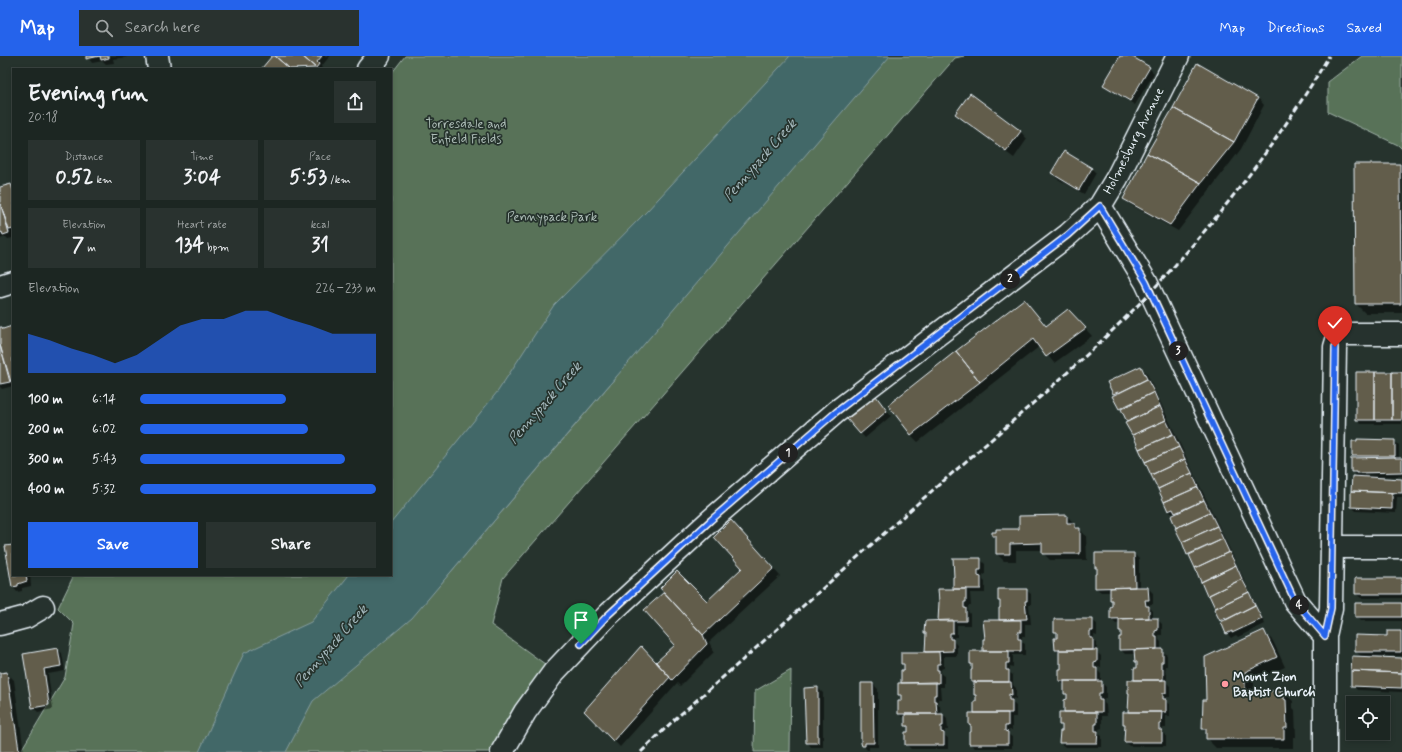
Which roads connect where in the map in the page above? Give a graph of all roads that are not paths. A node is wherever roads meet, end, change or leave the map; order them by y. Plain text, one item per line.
1 (157, 56) edge
2 (379, 56) edge
3 (1178, 56) edge
4 (159, 68) edge
5 (369, 68) edge
6 (1100, 206) junction
7 (12, 282) edge
8 (0, 286) edge
9 (1402, 334) edge
10 (1332, 547) junction
11 (1402, 547) edge
12 (43, 607) dead end
13 (0, 624) edge
14 (1325, 636) junction
15 (502, 752) edge
16 (1325, 752) edge

1 - 4 street
2 - 5 street
3 - 6 street, Holmesburg Avenue
6 - 14 street
6 - 15 street, Holmesburg Avenue
7 - 8 street
9 - 10 street
10 - 11 street
10 - 14 street
12 - 13 street
14 - 16 street

